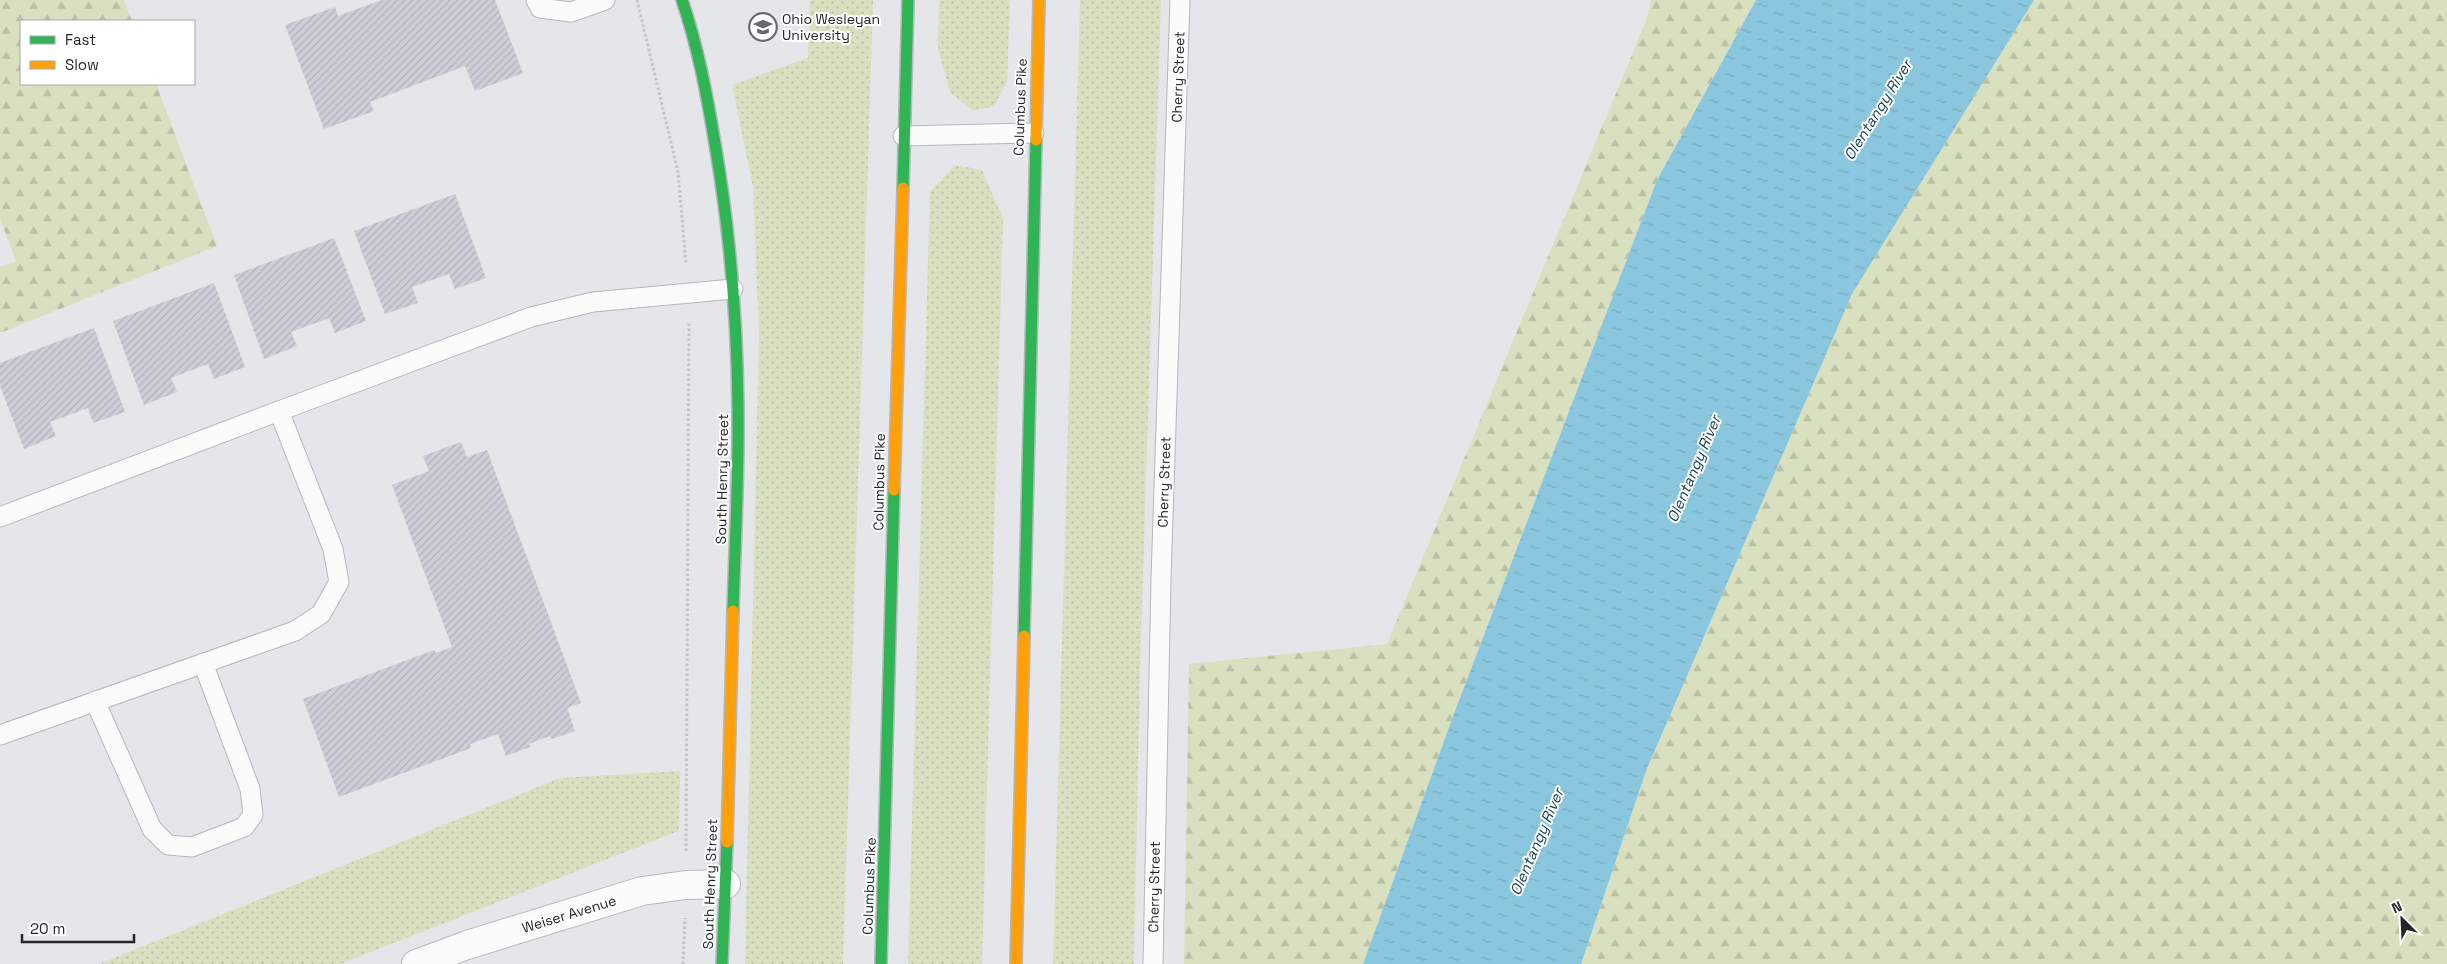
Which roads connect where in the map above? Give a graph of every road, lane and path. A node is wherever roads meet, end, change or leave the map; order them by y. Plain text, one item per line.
1 (536, 0) edge
2 (605, 0) edge
3 (636, 0) edge
4 (682, 0) edge
5 (908, 0) edge
6 (1039, 0) edge
7 (1180, 0) edge
8 (1034, 134) junction
9 (903, 136) junction
10 (733, 289) junction
11 (689, 294) junction
12 (279, 411) junction
13 (0, 517) edge
14 (203, 663) junction
15 (96, 701) junction
16 (0, 735) edge
17 (726, 884) junction
18 (686, 885) junction
19 (416, 964) edge
20 (683, 964) edge
21 (722, 964) edge
22 (882, 964) edge
23 (1016, 964) edge
24 (1152, 964) edge

1 - 2 lane
3 - 11 path
4 - 10 main road, South Henry Street
5 - 9 main road, Columbus Pike
6 - 8 main road, Columbus Pike
7 - 24 lane, Cherry Street
8 - 9 lane
8 - 23 main road, Columbus Pike
9 - 22 main road, Columbus Pike
10 - 11 lane
10 - 17 main road, South Henry Street
11 - 12 lane
11 - 18 path
12 - 13 lane
12 - 14 lane
14 - 15 lane
14 - 15 lane
15 - 16 lane
17 - 18 street, Weiser Avenue
17 - 21 main road, South Henry Street
18 - 19 street, Weiser Avenue
18 - 20 path

